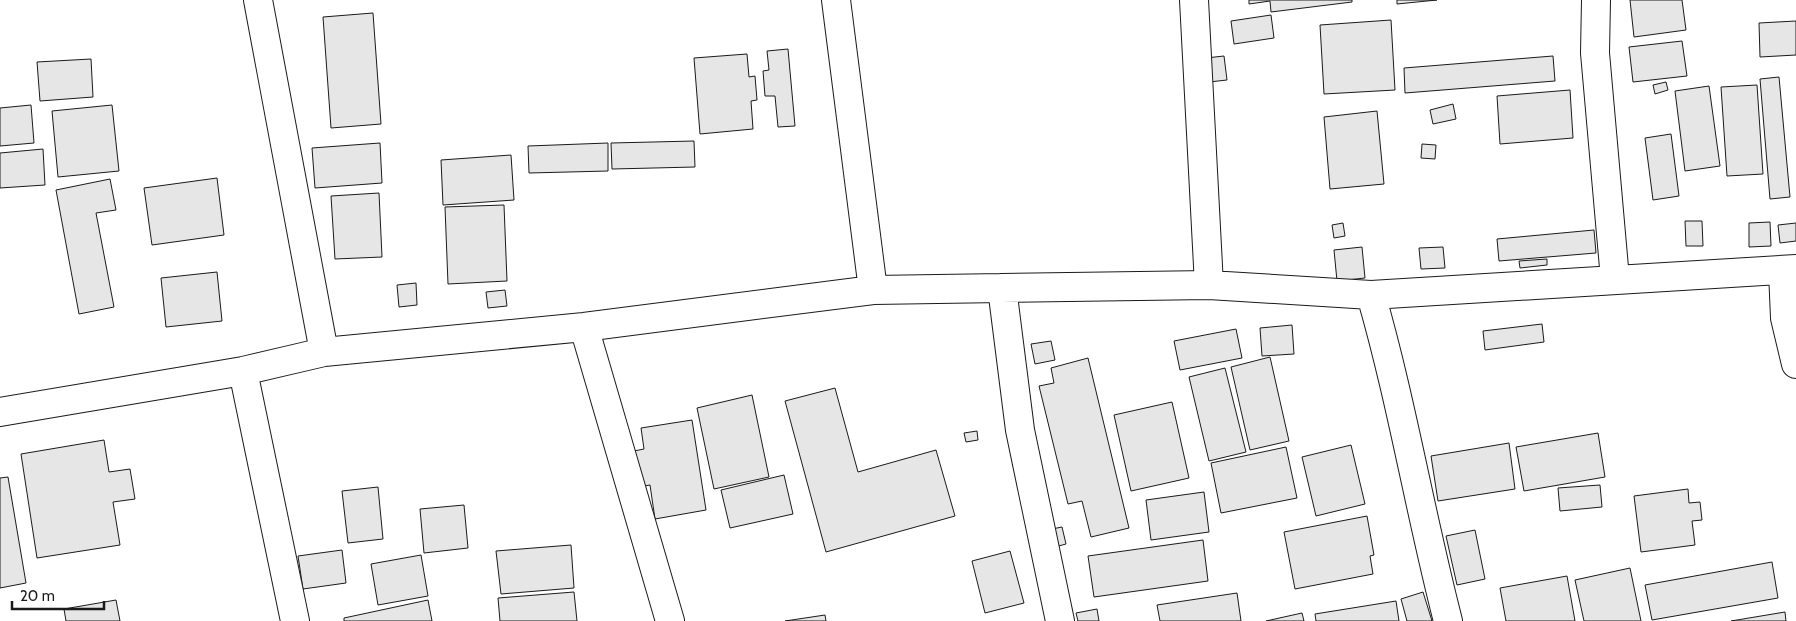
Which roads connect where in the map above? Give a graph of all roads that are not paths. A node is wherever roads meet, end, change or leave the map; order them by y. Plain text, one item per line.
1 (258, 0) edge
2 (836, 0) edge
3 (1194, 0) edge
4 (1596, 0) edge
5 (1790, 270) edge
6 (1615, 279) junction
7 (1210, 285) junction
8 (1002, 288) junction
9 (872, 290) junction
10 (1371, 294) junction
11 (584, 327) junction
12 (324, 352) junction
13 (1796, 364) edge
14 (243, 371) junction
15 (0, 412) edge
16 (295, 621) edge
17 (670, 621) edge
18 (1060, 621) edge
19 (1448, 621) edge

1 - 12 street
2 - 9 street
3 - 7 street
4 - 6 street
5 - 6 street
5 - 13 street
6 - 10 street
7 - 8 street
7 - 10 street
8 - 9 street
8 - 18 street
9 - 11 street
10 - 19 street
11 - 12 street
11 - 17 street
12 - 14 street
14 - 15 street
14 - 16 street

